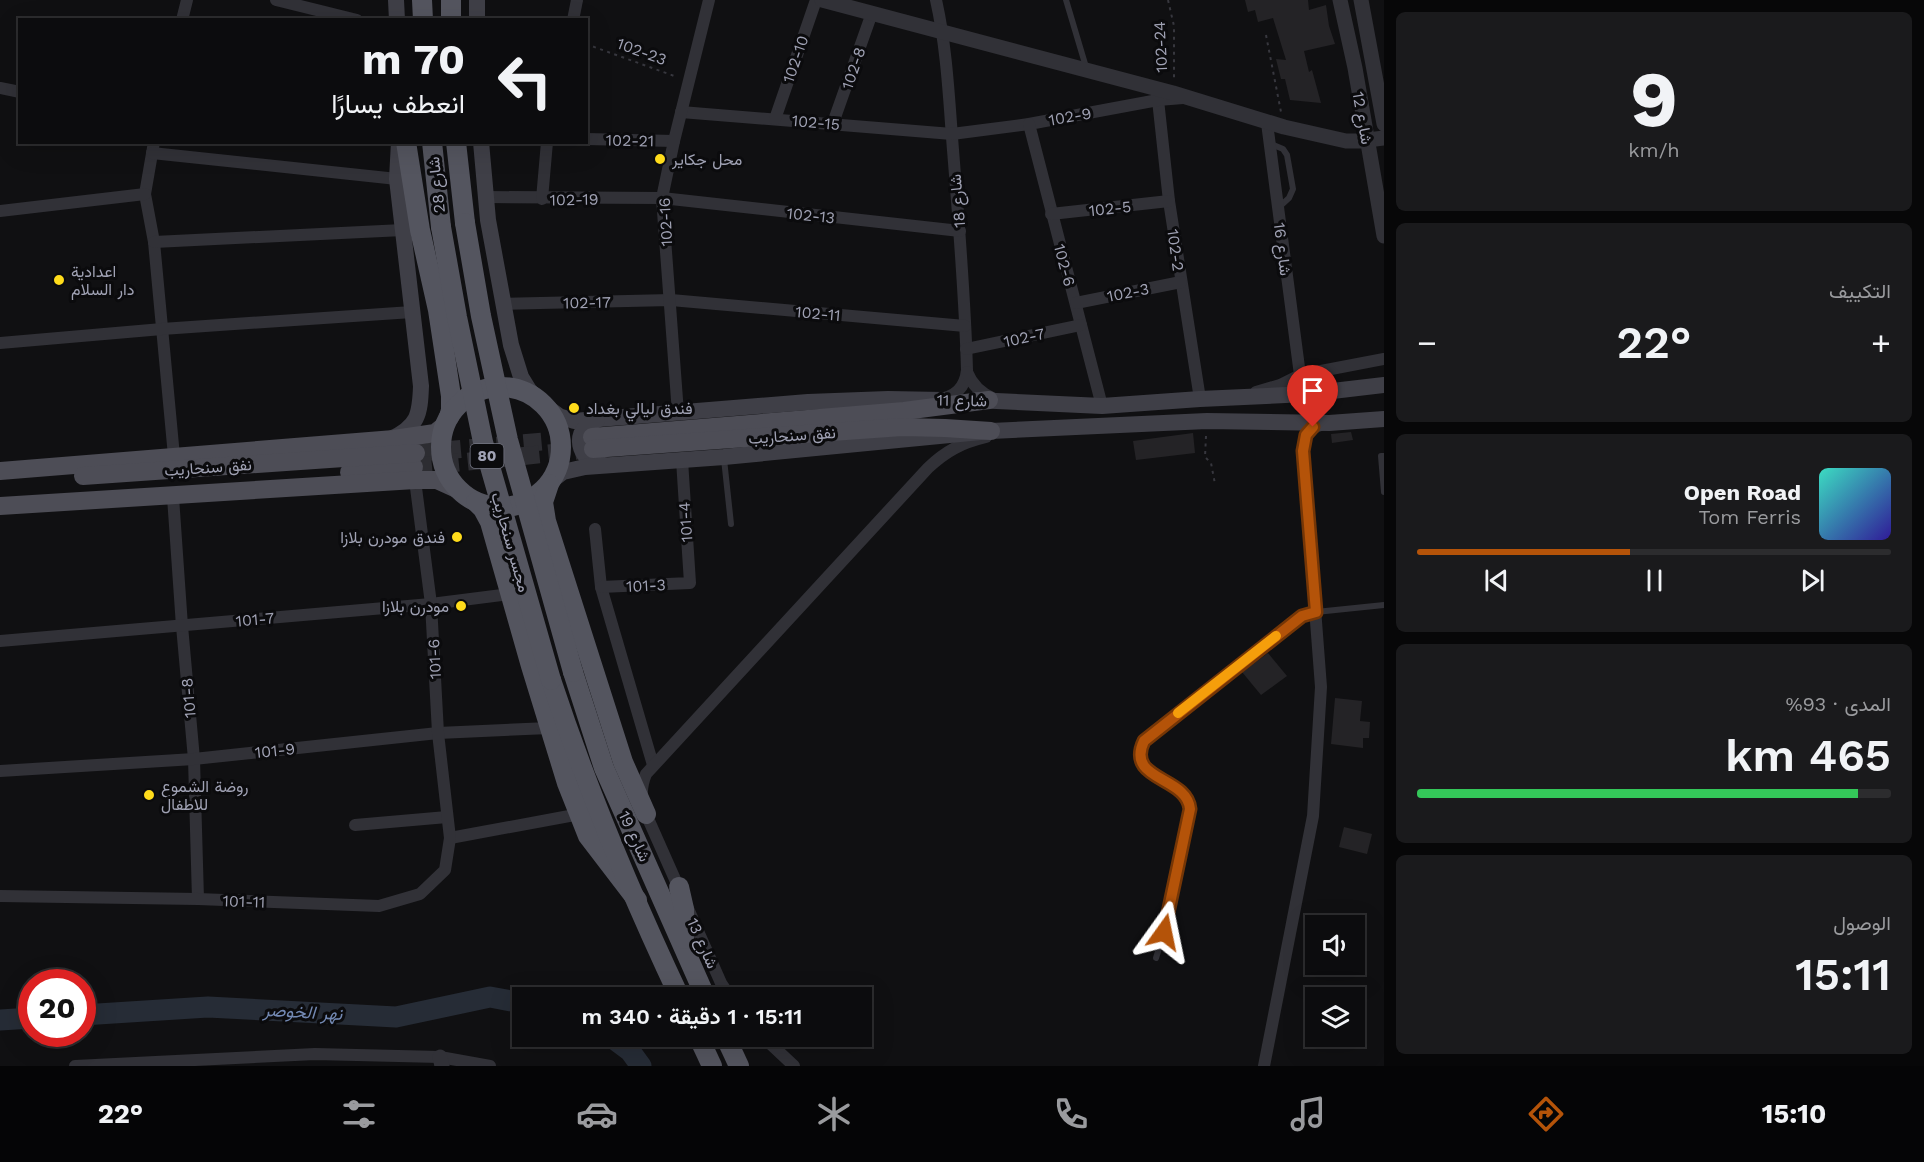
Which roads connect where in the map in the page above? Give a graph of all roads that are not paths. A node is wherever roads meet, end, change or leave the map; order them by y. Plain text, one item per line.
1 (187, 0) edge
2 (276, 0) edge
3 (396, 0) edge
4 (422, 0) edge
5 (450, 0) edge
6 (477, 0) edge
7 (577, 0) edge
8 (709, 0) edge
9 (816, 0) edge
10 (822, 0) edge
11 (936, 0) edge
12 (1066, 0) edge
13 (1340, 0) edge
14 (1361, 0) edge
15 (872, 13) junction
16 (182, 18) edge
17 (349, 18) edge
18 (397, 18) edge
19 (423, 18) edge
20 (451, 18) edge
21 (477, 18) edge
22 (573, 18) edge
23 (943, 32) junction
24 (1088, 71) junction
25 (0, 88) edge
26 (18, 92) edge
27 (1188, 98) junction
28 (1158, 100) junction
29 (681, 112) junction
30 (775, 119) junction
31 (833, 123) junction
32 (1267, 123) junction
33 (1029, 124) junction
34 (1384, 124) edge
35 (952, 134) junction
36 (1384, 138) edge
37 (588, 139) edge
38 (674, 141) junction
39 (1367, 141) junction
40 (399, 144) edge
41 (406, 144) edge
42 (432, 144) edge
43 (456, 144) edge
44 (481, 144) edge
45 (547, 144) edge
46 (153, 148) edge
47 (397, 179) junction
48 (146, 194) junction
49 (486, 197) junction
50 (662, 198) junction
51 (542, 199) junction
52 (1169, 201) junction
53 (0, 211) edge
54 (1051, 214) junction
55 (465, 223) joint
56 (441, 227) joint
57 (403, 230) junction
58 (960, 231) junction
59 (1384, 236) edge
60 (154, 242) junction
61 (1181, 282) junction
62 (671, 300) junction
63 (1076, 303) junction
64 (502, 304) junction
65 (412, 312) junction
66 (1081, 325) junction
67 (965, 326) junction
68 (162, 329) junction
69 (0, 343) edge
70 (966, 349) junction
71 (1384, 359) edge
72 (967, 370) junction
73 (1300, 375) junction
74 (1384, 386) edge
75 (1229, 398) junction
76 (1200, 399) junction
77 (938, 400) junction
78 (994, 400) junction
79 (542, 403) junction
80 (1102, 406) junction
81 (678, 413) junction
82 (1384, 419) edge
83 (447, 420) junction
84 (1272, 421) junction
85 (1329, 423) junction
86 (991, 431) junction
87 (1022, 431) junction
88 (595, 435) junction
89 (391, 440) junction
90 (1303, 451) junction
91 (174, 456) junction
92 (1384, 456) edge
93 (724, 457) junction
94 (682, 460) junction
95 (606, 465) junction
96 (415, 467) junction
97 (0, 471) edge
98 (394, 481) junction
99 (0, 482) edge
100 (550, 483) junction
101 (459, 490) junction
102 (1384, 492) edge
103 (173, 496) junction
104 (0, 500) edge
105 (476, 502) junction
106 (0, 506) edge
107 (731, 524) dead end
108 (595, 529) dead end
109 (690, 583) joint
110 (601, 587) junction
111 (510, 594) junction
112 (430, 604) junction
113 (1384, 605) edge
114 (1316, 612) junction
115 (182, 626) junction
116 (0, 641) edge
117 (573, 672) joint
118 (551, 680) joint
119 (549, 728) junction
120 (438, 733) junction
121 (194, 759) junction
122 (653, 765) junction
123 (0, 771) edge
124 (580, 814) junction
125 (646, 814) junction
126 (447, 817) junction
127 (355, 825) dead end
128 (450, 838) junction
129 (679, 887) junction
130 (0, 896) edge
131 (198, 899) junction
132 (637, 900) junction
133 (687, 956) junction
134 (1156, 958) dead end
135 (675, 987) edge
136 (702, 987) edge
137 (724, 987) edge
138 (703, 1047) edge
139 (730, 1047) edge
140 (774, 1047) edge
141 (441, 1062) edge
142 (122, 1064) edge
143 (75, 1066) edge
144 (490, 1066) edge
145 (712, 1066) edge
146 (739, 1066) edge
147 (794, 1066) edge
148 (1264, 1066) edge

1 - 16 street
2 - 17 street
3 - 18 main road
4 - 19 highway
5 - 20 highway
6 - 21 main road
7 - 22 street
8 - 29 street, 102-16
9 - 30 street, 102-10
10 - 15 street
11 - 23 street, شارع 18
12 - 24 lane
13 - 39 street, شارع 12
14 - 34 street, شارع 12
15 - 23 street
15 - 31 street, 102-8
23 - 24 street
23 - 35 street, شارع 18
24 - 27 street
25 - 26 street
27 - 28 street, 102-9
27 - 32 street
28 - 33 street, 102-9
28 - 52 street, 102-2
29 - 30 street, 102-15
29 - 38 street, 102-16
30 - 31 street, 102-15
31 - 35 street, 102-15
32 - 39 street
32 - 73 street, شارع 16
33 - 35 street, 102-9
33 - 54 street, 102-6
35 - 58 street, شارع 18
36 - 39 street
37 - 38 street, 102-21
38 - 50 street, 102-16
39 - 59 street, شارع 12
40 - 47 main road
41 - 83 highway
42 - 56 highway, شارع 28 / 80
43 - 55 highway, شارع 28 / 80
44 - 49 main road
45 - 51 street
46 - 47 street
46 - 48 street
47 - 57 main road
48 - 53 street
48 - 60 street
49 - 51 street, 102-19
49 - 64 main road
50 - 51 street, 102-19
50 - 58 street, 102-13
50 - 62 street, 102-16
52 - 54 street, 102-5
52 - 61 street, 102-2
54 - 63 street, 102-6
55 - 117 highway, مجسر سنحاريب / 80, bridge
56 - 118 highway, مجسر سنحاريب / 80, bridge
57 - 60 street
57 - 65 main road
58 - 67 street, شارع 18
60 - 68 street
61 - 63 street, 102-3
61 - 76 street, 102-2
62 - 64 street, 102-17
62 - 67 street, 102-11
62 - 81 street, 102-16
63 - 66 street, 102-6
64 - 79 main road
65 - 68 street
65 - 89 main road
66 - 70 street, 102-7
66 - 80 street, 102-6
67 - 70 street, شارع 18
68 - 69 street
68 - 91 street
70 - 72 street, شارع 18
71 - 73 street
72 - 77 street
72 - 78 street
73 - 75 street
74 - 75 main road, شارع 11
75 - 76 main road, شارع 11
76 - 80 main road, شارع 11
77 - 78 main road, شارع 11
77 - 81 main road, شارع 11
78 - 80 main road, شارع 11
78 - 88 main road, نفق سنحاريب
79 - 83 highway
79 - 88 main road, شارع 11
79 - 100 highway
81 - 88 main road, شارع 11
82 - 85 main road, شارع 11
83 - 89 main road
83 - 101 highway
84 - 85 main road, شارع 11
84 - 87 main road, شارع 11
84 - 90 street
85 - 90 street
86 - 87 main road, شارع 11
86 - 88 main road, نفق سنحاريب
86 - 93 main road, شارع 11
87 - 122 street, شارع 11
88 - 95 main road
89 - 91 main road
89 - 98 main road
90 - 114 street
91 - 97 main road
92 - 102 lane
93 - 94 main road, شارع 11
93 - 107 lane
94 - 95 main road, شارع 11
94 - 109 street, 101-4
95 - 100 main road, شارع 11
96 - 98 main road
96 - 99 main road, نفق سنحاريب
96 - 101 main road
96 - 104 main road, نفق سنحاريب
96 - 112 street, 101-6
98 - 103 main road
100 - 105 highway
100 - 125 highway
101 - 105 highway
103 - 106 main road
103 - 115 street, 101-8
105 - 111 highway
108 - 110 street
109 - 110 street, 101-3
110 - 122 street
111 - 112 street, 101-7
111 - 119 highway
112 - 115 street, 101-7
112 - 120 street, 101-6
113 - 114 lane
114 - 134 lane
114 - 148 street
115 - 116 street, 101-7
115 - 121 street, 101-8
117 - 133 highway, شارع 19 / 80
118 - 132 highway, شارع 19 / 80
119 - 120 street, 101-9
119 - 124 highway
120 - 121 street, 101-9
120 - 126 street, 101-6
121 - 123 street, 101-9
121 - 131 street, 101-8
122 - 125 street, شارع 11
124 - 128 street
124 - 132 highway
125 - 129 street, شارع 11
126 - 127 street
126 - 128 street, 101-6
128 - 131 street, 101-11
129 - 133 highway
129 - 137 street, شارع 13
130 - 131 street, 101-11
132 - 135 highway, شارع 19 / 80
133 - 136 highway, شارع 19 / 80
138 - 145 highway
139 - 146 highway
140 - 147 street
141 - 142 street
141 - 144 street
142 - 143 street

